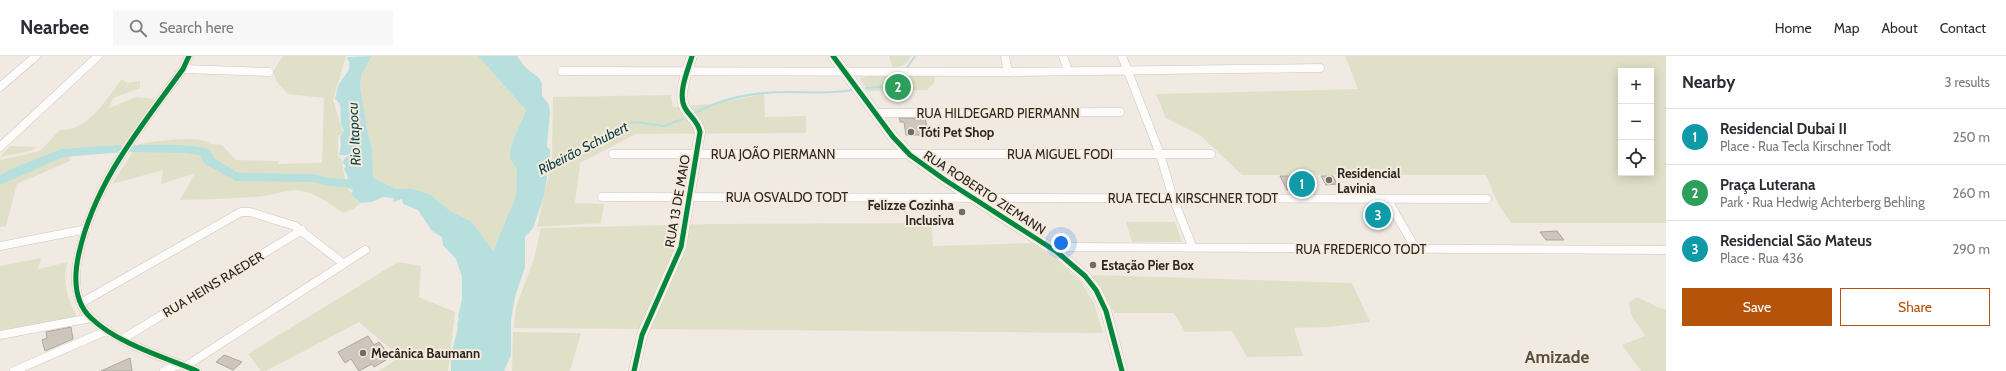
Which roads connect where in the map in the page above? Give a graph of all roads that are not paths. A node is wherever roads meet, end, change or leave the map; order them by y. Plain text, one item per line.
1 (36, 56) edge
2 (98, 56) edge
3 (189, 56) edge
4 (692, 56) edge
5 (833, 56) edge
6 (1004, 56) edge
7 (1063, 56) edge
8 (1122, 56) edge
9 (1320, 68) dead end
10 (184, 69) junction
11 (1127, 70) junction
12 (562, 71) dead end
13 (1068, 71) junction
14 (269, 72) dead end
15 (689, 72) junction
16 (845, 72) junction
17 (1008, 72) junction
18 (0, 87) edge
19 (1120, 112) dead end
20 (876, 113) junction
21 (0, 147) edge
22 (613, 154) dead end
23 (697, 154) junction
24 (910, 154) junction
25 (1160, 154) junction
26 (1211, 154) dead end
27 (602, 197) dead end
28 (690, 197) junction
29 (971, 197) junction
30 (1173, 198) junction
31 (1387, 199) junction
32 (1487, 199) dead end
33 (87, 229) junction
34 (302, 230) junction
35 (0, 246) edge
36 (1193, 248) junction
37 (1416, 249) junction
38 (364, 250) dead end
39 (1666, 250) edge
40 (1057, 252) junction
41 (344, 264) junction
42 (81, 303) junction
43 (91, 318) junction
44 (108, 330) junction
45 (0, 335) edge
46 (124, 338) junction
47 (183, 365) junction
48 (14, 371) edge
49 (164, 371) edge
50 (197, 371) edge
51 (634, 371) edge
52 (1122, 371) edge

1 - 18 street
2 - 21 street
3 - 10 street
4 - 15 main road, RUA 13 DE MAIO
5 - 16 main road, RUA ROBERTO ZIEMANN
6 - 17 street
7 - 13 street
8 - 11 street
9 - 11 street
10 - 14 street
10 - 33 street
11 - 13 street
11 - 25 street
12 - 15 street
13 - 17 street
15 - 16 street
15 - 23 main road, RUA 13 DE MAIO
16 - 17 street
16 - 20 main road, RUA ROBERTO ZIEMANN
19 - 20 street, RUA HILDEGARD PIERMANN
20 - 24 main road, RUA ROBERTO ZIEMANN
22 - 23 street, RUA JOÃO PIERMANN
23 - 24 street, RUA JOÃO PIERMANN
23 - 28 main road, RUA 13 DE MAIO
24 - 25 street, RUA MIGUEL FODI
24 - 29 main road, RUA ROBERTO ZIEMANN
25 - 26 street, RUA MIGUEL FODI
25 - 30 street
27 - 28 street, RUA OSVALDO TODT
28 - 29 street, RUA OSVALDO TODT
28 - 51 main road, RUA 13 DE MAIO
29 - 30 street, RUA TECLA KIRSCHNER TODT
29 - 40 main road, RUA ROBERTO ZIEMANN
30 - 31 street, RUA TECLA KIRSCHNER TODT
30 - 36 street
31 - 32 street, RUA TECLA KIRSCHNER TODT
31 - 37 street
33 - 35 street
33 - 42 street
34 - 41 street
34 - 42 street
34 - 46 street, RUA HEINS RAEDER
36 - 37 street, RUA FREDERICO TODT
36 - 40 street, RUA FREDERICO TODT
37 - 39 street, RUA FREDERICO TODT
38 - 41 street
40 - 52 main road, RUA ROBERTO ZIEMANN
41 - 47 street
42 - 43 street
43 - 44 street
43 - 45 street
44 - 46 street
44 - 48 street
46 - 47 street
47 - 49 street
47 - 50 street

